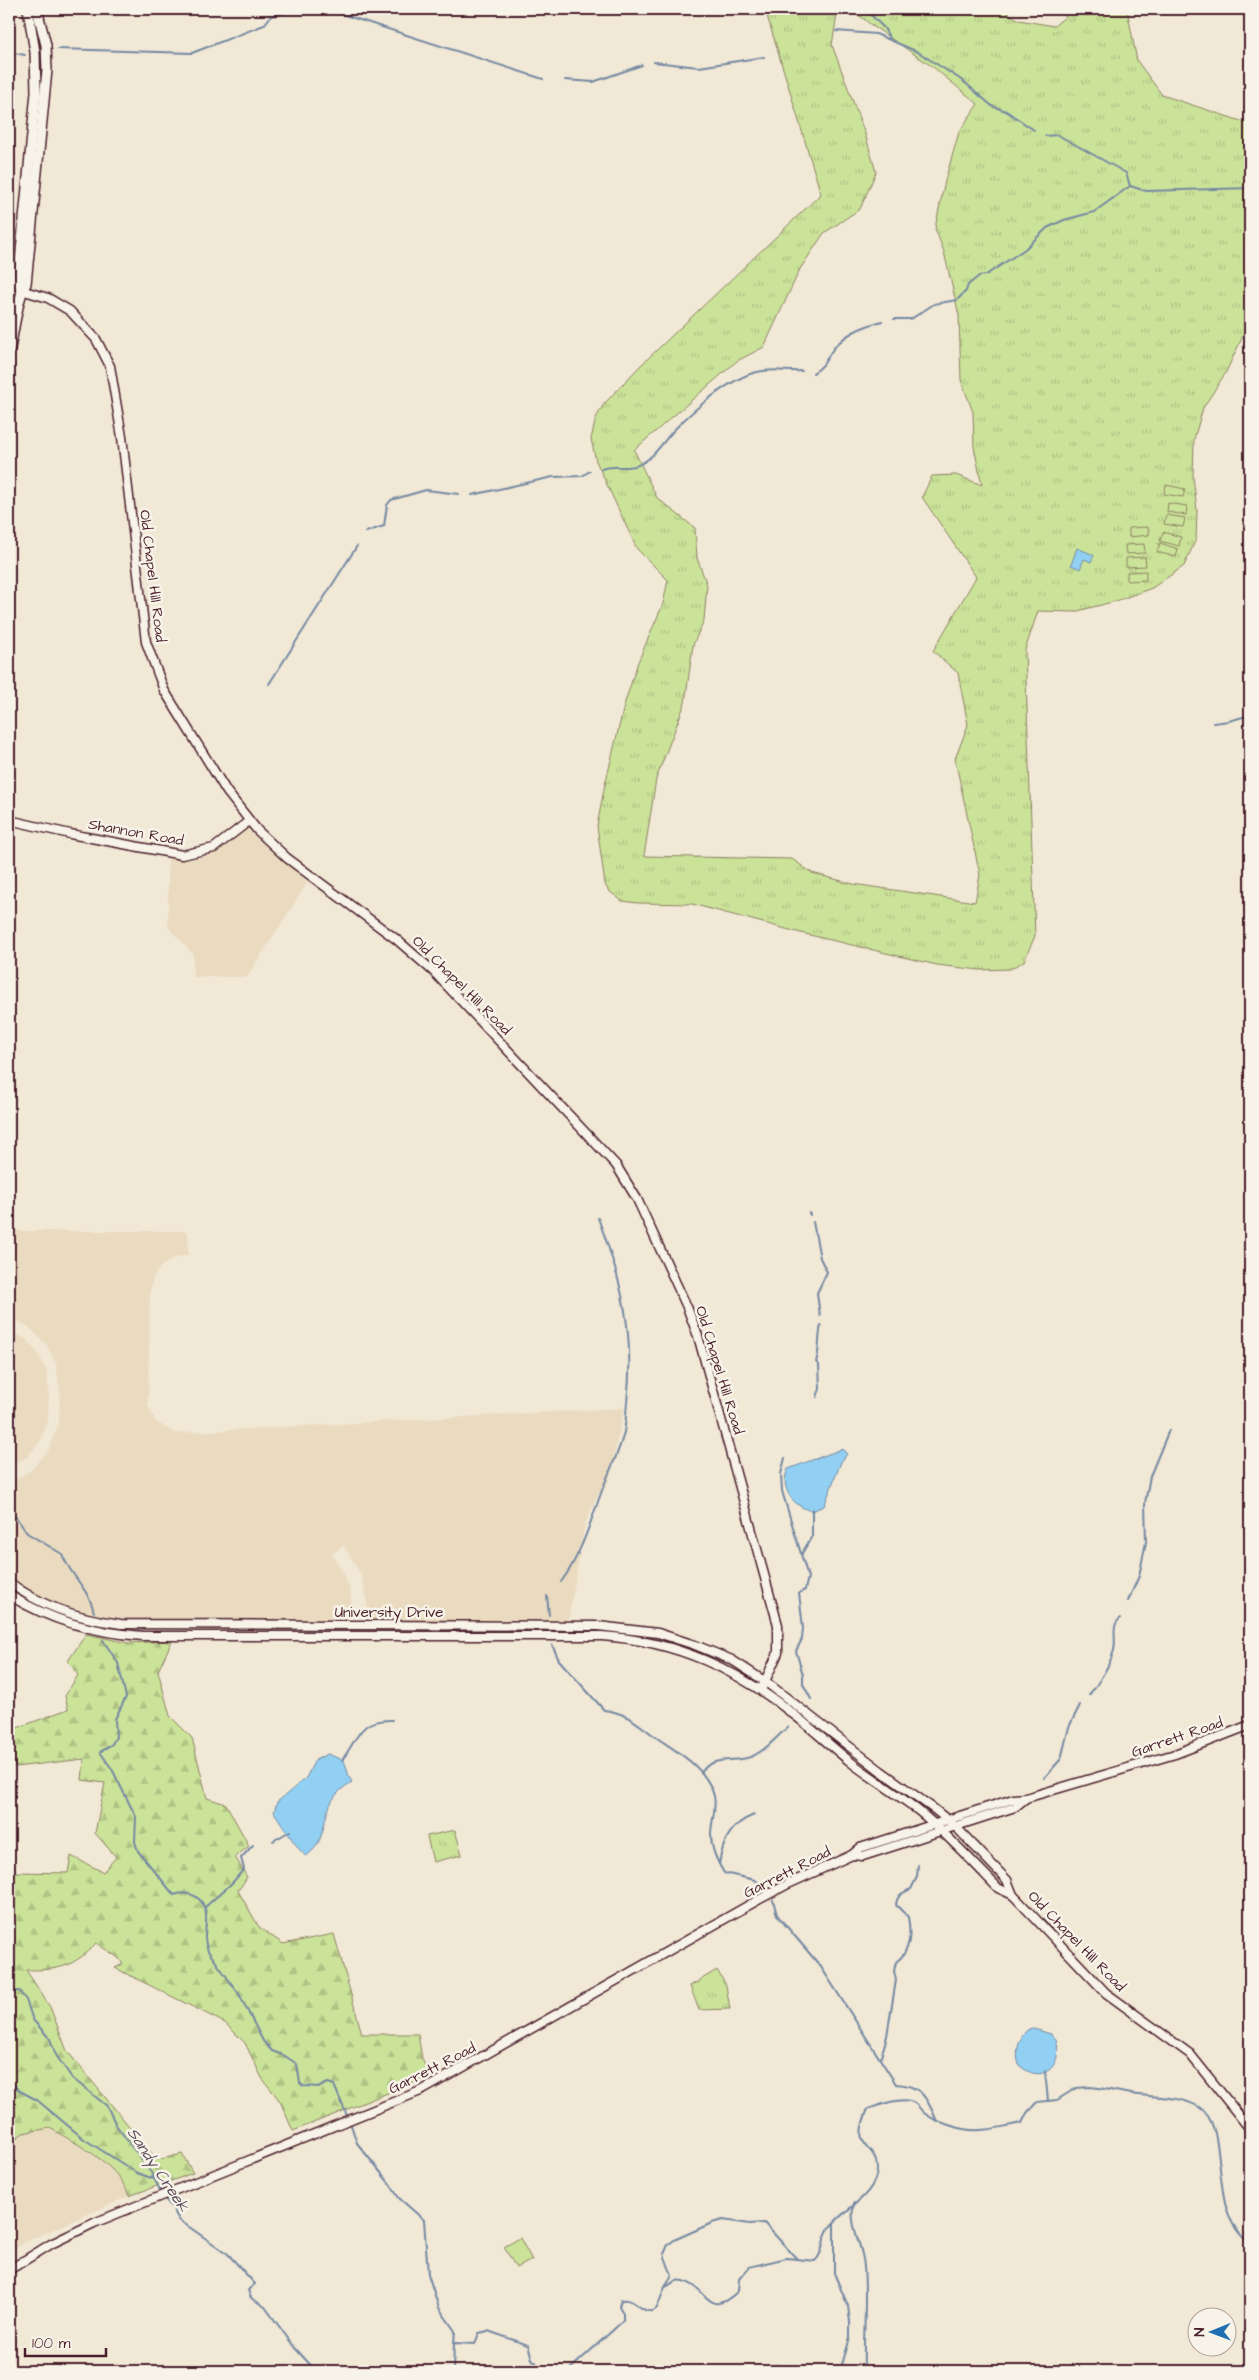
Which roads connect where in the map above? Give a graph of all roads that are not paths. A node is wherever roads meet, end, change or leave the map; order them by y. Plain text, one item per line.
1 (28, 9) edge
2 (37, 9) edge
3 (22, 290) junction
4 (9, 352) edge
5 (9, 820) edge
6 (249, 821) junction
7 (9, 1582) edge
8 (9, 1595) edge
9 (766, 1682) junction
10 (761, 1690) junction
11 (1250, 1725) edge
12 (1026, 1798) junction
13 (947, 1819) junction
14 (932, 1824) junction
15 (955, 1826) junction
16 (940, 1831) junction
17 (852, 1855) junction
18 (1013, 1895) junction
19 (1250, 2129) edge
20 (9, 2270) edge

1 - 3 main road
2 - 3 main road
3 - 4 main road
3 - 6 street, Old Chapel Hill Road
5 - 6 street, Shannon Road
6 - 9 street, Old Chapel Hill Road
7 - 9 street, University Drive
8 - 10 street, University Drive
9 - 10 street, Old Chapel Hill Road
9 - 13 street, Old Chapel Hill Road
10 - 14 street, Old Chapel Hill Road
11 - 12 street, Garrett Road
12 - 13 street, Garrett Road
12 - 15 street, Garrett Road
13 - 14 street, Garrett Road
13 - 15 street, Old Chapel Hill Road
14 - 16 street, Old Chapel Hill Road
14 - 17 street, Garrett Road
15 - 16 street, Garrett Road
15 - 18 street, Old Chapel Hill Road
16 - 17 street, Garrett Road
16 - 18 street, Old Chapel Hill Road
17 - 20 street, Garrett Road
18 - 19 street, Old Chapel Hill Road

